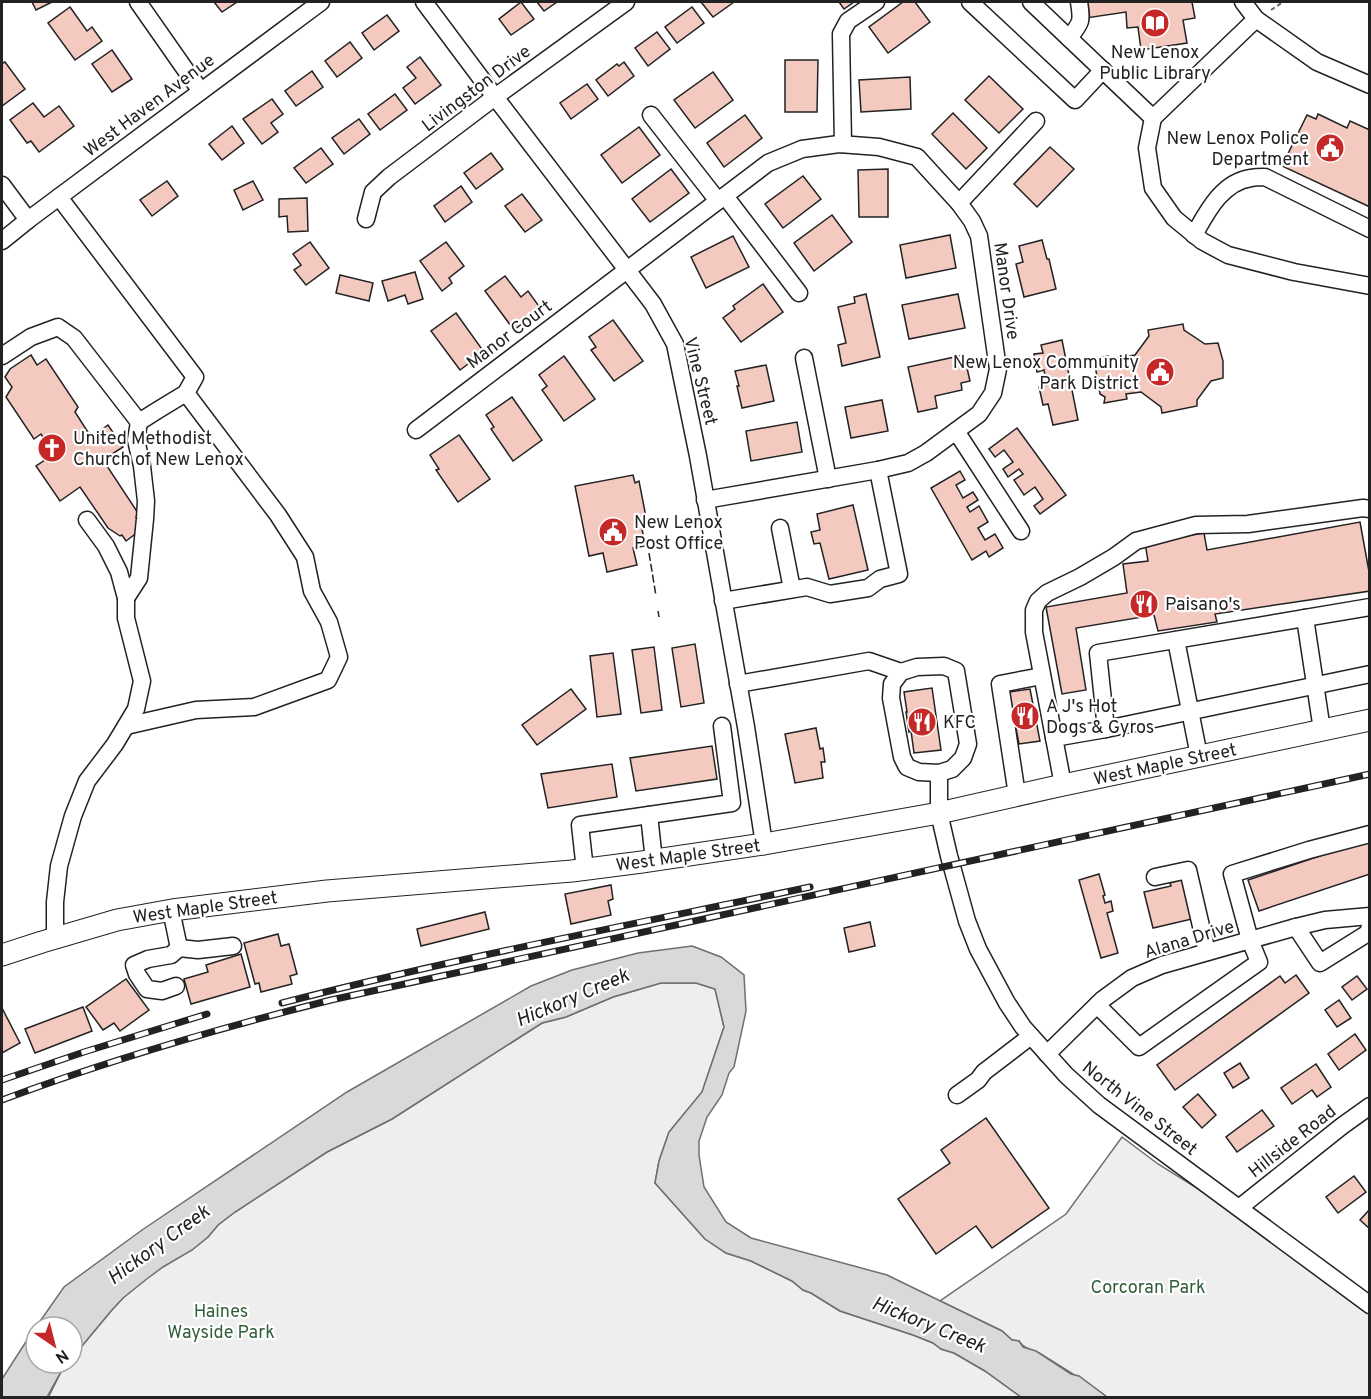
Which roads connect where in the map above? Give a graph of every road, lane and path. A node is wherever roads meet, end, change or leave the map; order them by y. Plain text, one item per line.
1 (138, 2) edge
2 (321, 2) edge
3 (424, 2) edge
4 (626, 2) edge
5 (876, 2) edge
6 (970, 2) edge
7 (1031, 2) edge
8 (1079, 2) edge
9 (1243, 2) edge
10 (1283, 2) edge
11 (1271, 10) dead end
12 (1256, 19) junction
13 (1069, 38) junction
14 (1103, 70) junction
15 (1370, 85) edge
16 (201, 91) junction
17 (495, 97) junction
18 (651, 115) dead end
19 (1153, 118) junction
20 (1036, 122) dead end
21 (843, 144) junction
22 (2, 185) edge
23 (59, 197) junction
24 (721, 198) junction
25 (959, 203) junction
26 (366, 219) dead end
27 (28, 220) junction
28 (1370, 229) edge
29 (1194, 235) junction
30 (2, 241) edge
31 (626, 269) junction
32 (1370, 286) edge
33 (799, 293) dead end
34 (2, 356) edge
35 (804, 358) dead end
36 (186, 393) junction
37 (139, 422) junction
38 (416, 430) dead end
39 (956, 431) junction
40 (878, 470) junction
41 (828, 479) junction
42 (705, 500) junction
43 (1370, 509) edge
44 (87, 520) dead end
45 (780, 528) dead end
46 (1021, 531) dead end
47 (792, 590) junction
48 (126, 598) junction
49 (723, 601) junction
50 (1370, 607) edge
51 (1305, 618) junction
52 (1176, 640) junction
53 (902, 672) junction
54 (1370, 674) edge
55 (1042, 676) junction
56 (738, 684) junction
57 (1314, 686) junction
58 (1190, 711) junction
59 (1370, 720) edge
60 (126, 726) junction
61 (722, 726) dead end
62 (1106, 729) junction
63 (1322, 730) junction
64 (1054, 738) junction
65 (1199, 756) junction
66 (939, 773) junction
67 (1063, 785) junction
68 (1017, 795) junction
69 (939, 813) junction
70 (649, 815) junction
71 (1370, 834) edge
72 (764, 844) junction
73 (654, 861) junction
74 (585, 870) junction
75 (1155, 877) dead end
76 (171, 910) junction
77 (1370, 916) edge
78 (1370, 926) edge
79 (1296, 927) junction
80 (55, 938) junction
81 (1250, 940) junction
82 (233, 946) dead end
83 (179, 948) junction
84 (1207, 952) junction
85 (2, 955) edge
86 (176, 986) dead end
87 (1097, 1005) junction
88 (1031, 1036) junction
89 (1047, 1054) junction
90 (957, 1095) dead end
91 (1370, 1106) edge
92 (1239, 1208) junction
93 (1370, 1305) edge

1 - 16 street
2 - 16 street, West Haven Avenue
3 - 17 street, Vine Street
4 - 17 street, Livingston Drive
5 - 21 street
6 - 14 street
7 - 13 street
8 - 13 street
9 - 12 street
10 - 11 path
12 - 15 street
12 - 19 street
13 - 14 street
14 - 19 street
16 - 23 street, West Haven Avenue
17 - 26 street, Livingston Drive
17 - 31 street, Vine Street
18 - 24 street
19 - 29 street
20 - 25 street
21 - 24 street, Manor Drive
21 - 25 street, Manor Drive
22 - 27 street
23 - 27 street, West Haven Avenue
23 - 36 street
24 - 31 street, Manor Drive
24 - 33 street
25 - 39 street, Manor Drive
27 - 30 street, West Haven Avenue
28 - 29 street
29 - 32 street
31 - 38 street, Manor Court
31 - 42 street, Vine Street
34 - 37 street
35 - 41 street
36 - 37 street
36 - 60 street
37 - 48 street
39 - 40 street, Manor Drive
39 - 46 street
40 - 41 street, Manor Drive
40 - 47 street
41 - 42 street, Manor Drive
42 - 49 street, Vine Street
43 - 55 street
44 - 48 street
45 - 47 street
47 - 49 street
48 - 60 street
49 - 56 street, Vine Street
50 - 51 street
51 - 52 street
51 - 57 street
52 - 58 street
52 - 62 street
53 - 56 street
53 - 66 street
53 - 66 street
54 - 57 street
55 - 64 street
55 - 68 street
56 - 72 street, Vine Street
57 - 58 street
57 - 63 street
58 - 62 street
58 - 65 street
59 - 63 main road, West Maple Street
60 - 80 street
61 - 70 street
62 - 64 street
63 - 65 main road, West Maple Street
64 - 67 street
65 - 67 main road, West Maple Street
66 - 69 street, North Vine Street
67 - 68 main road, West Maple Street
68 - 69 main road, West Maple Street
69 - 72 main road, West Maple Street
69 - 88 street, North Vine Street
70 - 73 street
70 - 74 street
71 - 81 street
72 - 73 main road, West Maple Street
73 - 74 main road, West Maple Street
74 - 76 main road, West Maple Street
75 - 84 street
76 - 80 main road, West Maple Street
76 - 83 street
77 - 79 street, Alana Drive
78 - 79 street
79 - 81 street, Alana Drive
80 - 85 main road, West Maple Street
81 - 84 street, Alana Drive
81 - 87 street
82 - 83 street
83 - 86 street
84 - 87 street, Alana Drive
87 - 89 street, Alana Drive
88 - 89 street, North Vine Street
88 - 90 street
89 - 92 street, North Vine Street
91 - 92 street, Hillside Road
92 - 93 street, North Vine Street

